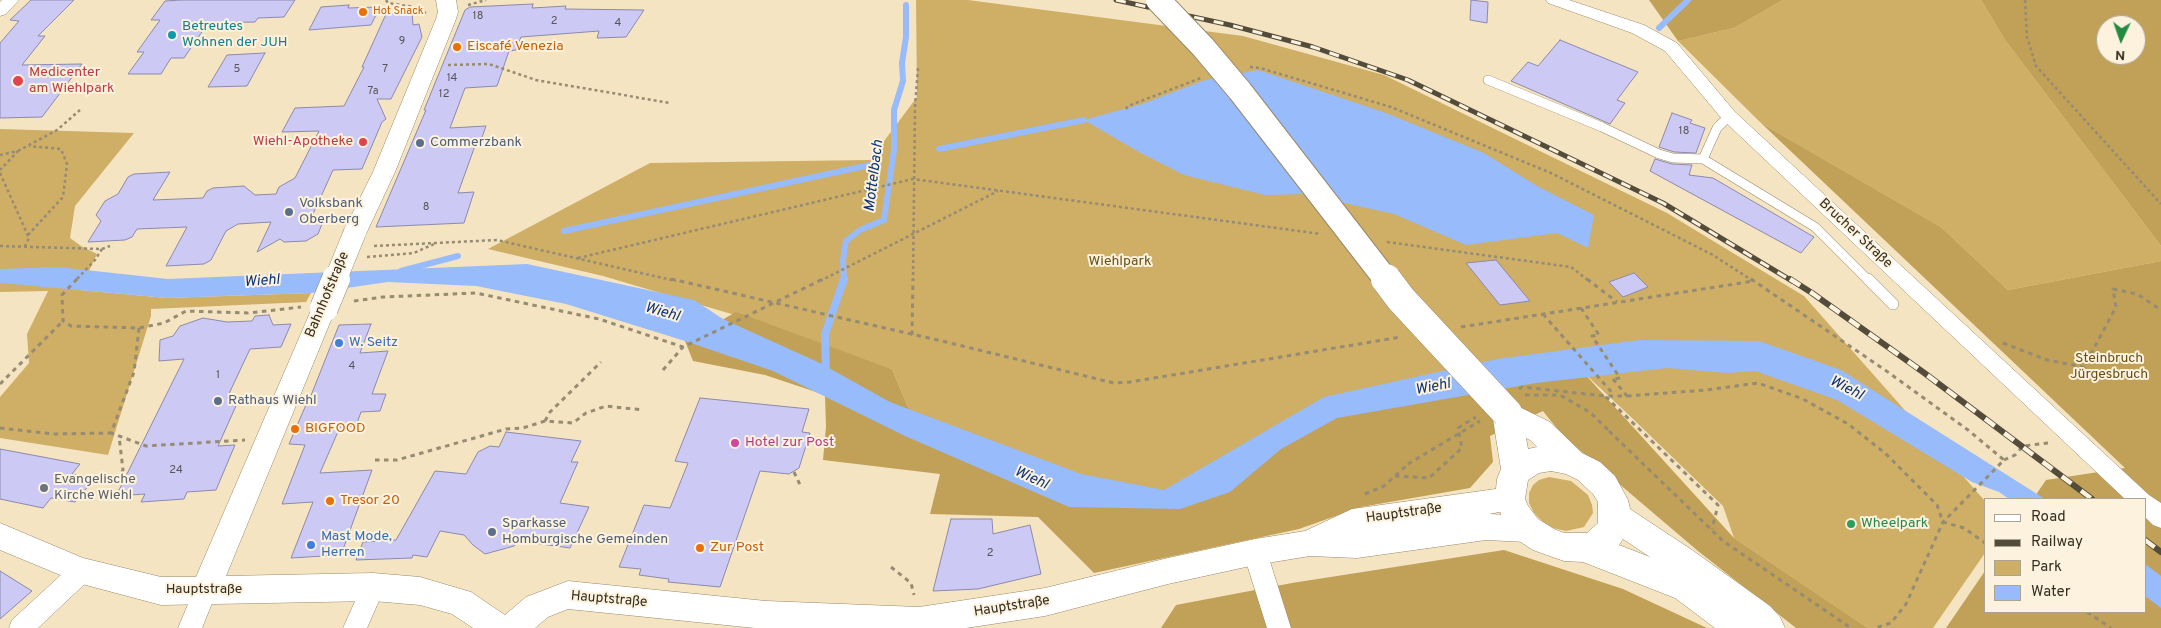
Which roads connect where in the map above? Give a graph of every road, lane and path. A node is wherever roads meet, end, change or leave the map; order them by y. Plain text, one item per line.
1 (11, 0) edge
2 (426, 0) edge
3 (445, 0) edge
4 (1158, 0) edge
5 (1554, 0) edge
6 (2025, 0) edge
7 (0, 11) edge
8 (427, 66) junction
9 (1242, 66) dead end
10 (918, 68) dead end
11 (1204, 76) dead end
12 (1488, 80) dead end
13 (670, 102) dead end
14 (1126, 109) dead end
15 (80, 110) dead end
16 (1729, 116) junction
17 (29, 146) junction
18 (18, 151) junction
19 (0, 155) edge
20 (1703, 159) junction
21 (0, 172) edge
22 (913, 179) junction
23 (998, 191) junction
24 (2161, 204) edge
25 (1324, 234) dead end
26 (28, 235) junction
27 (913, 235) junction
28 (1384, 242) dead end
29 (435, 243) junction
30 (0, 246) edge
31 (26, 246) junction
32 (110, 246) dead end
33 (374, 246) dead end
34 (102, 249) junction
35 (344, 258) junction
36 (577, 258) junction
37 (1754, 281) junction
38 (1618, 302) junction
39 (776, 303) junction
40 (1893, 304) dead end
41 (327, 305) junction
42 (1581, 308) junction
43 (2161, 310) edge
44 (1542, 314) junction
45 (63, 321) junction
46 (139, 328) junction
47 (1454, 328) dead end
48 (912, 335) junction
49 (1405, 337) dead end
50 (1996, 340) dead end
51 (683, 347) junction
52 (601, 362) dead end
53 (663, 370) dead end
54 (0, 384) edge
55 (1614, 395) junction
56 (1627, 396) junction
57 (643, 410) dead end
58 (1507, 413) junction
59 (545, 421) junction
60 (0, 428) edge
61 (2066, 430) junction
62 (1609, 431) dead end
63 (112, 433) junction
64 (270, 435) junction
65 (119, 436) junction
66 (375, 460) dead end
67 (2004, 460) junction
68 (1571, 462) junction
69 (794, 472) dead end
70 (118, 480) dead end
71 (1514, 485) junction
72 (801, 488) dead end
73 (2139, 498) edge
74 (2146, 504) edge
75 (1615, 516) junction
76 (2161, 518) edge
77 (1943, 522) junction
78 (1527, 529) junction
79 (1712, 529) junction
80 (0, 536) edge
81 (1984, 542) edge
82 (1309, 543) junction
83 (1583, 548) junction
84 (1256, 552) junction
85 (891, 567) dead end
86 (82, 571) junction
87 (373, 587) junction
88 (205, 591) junction
89 (2088, 613) edge
90 (919, 620) junction
91 (21, 628) edge
92 (190, 628) edge
93 (355, 628) edge
94 (498, 628) edge
95 (513, 628) edge
96 (1279, 628) edge
97 (1741, 628) edge
98 (1768, 628) edge
99 (1851, 628) edge
100 (1875, 628) edge
101 (2111, 628) edge

1 - 7 street
2 - 3 street
3 - 8 street, Bahnhofstraße
4 - 58 main road, bridge
5 - 16 street, Brucher Straße
6 - 24 path
8 - 13 path
8 - 35 street, Bahnhofstraße, bridge
9 - 37 path
10 - 22 path
11 - 14 path
12 - 20 lane
15 - 17 path
16 - 20 lane
16 - 61 street, Brucher Straße
17 - 18 path
17 - 26 path
18 - 19 path
18 - 21 path
20 - 40 lane
21 - 26 path
22 - 23 path
22 - 27 path
22 - 36 path
23 - 25 path
23 - 27 path
26 - 31 path
27 - 39 path
27 - 48 path
28 - 38 path
29 - 33 path
29 - 35 path
29 - 36 path
30 - 31 path
31 - 34 path
32 - 34 path
34 - 45 path
35 - 41 street, Bahnhofstraße, bridge
36 - 39 path
37 - 38 path
37 - 67 path
38 - 42 path
39 - 48 path
39 - 51 path
41 - 46 path
41 - 51 path
41 - 64 street, Bahnhofstraße
42 - 44 path
42 - 56 path
43 - 50 path
44 - 47 path
44 - 55 path
45 - 46 path
45 - 54 path
46 - 63 path
48 - 49 path
51 - 53 path
52 - 59 path
55 - 56 path
55 - 79 path
56 - 77 path
57 - 59 path
58 - 68 main road
58 - 71 main road
59 - 66 path
60 - 63 path
61 - 67 path
61 - 73 street, Brucher Straße
62 - 79 path
63 - 65 path
64 - 65 path
64 - 88 street, Bahnhofstraße
65 - 70 path
67 - 77 path
68 - 71 main road
68 - 75 main road
69 - 72 path
71 - 78 main road
71 - 82 street, Hauptstraße
74 - 76 street
75 - 83 main road
75 - 98 main road
77 - 81 path
77 - 100 path
78 - 82 street
78 - 83 main road
79 - 99 path
80 - 86 street, Hauptstraße
82 - 84 street, Hauptstraße
83 - 97 main road
84 - 90 street, Hauptstraße
84 - 96 street
85 - 90 path
86 - 88 street, Hauptstraße
86 - 91 street
87 - 88 street, Hauptstraße
87 - 93 street
87 - 94 street, Hauptstraße
88 - 92 street
89 - 101 path
90 - 95 street, Hauptstraße

